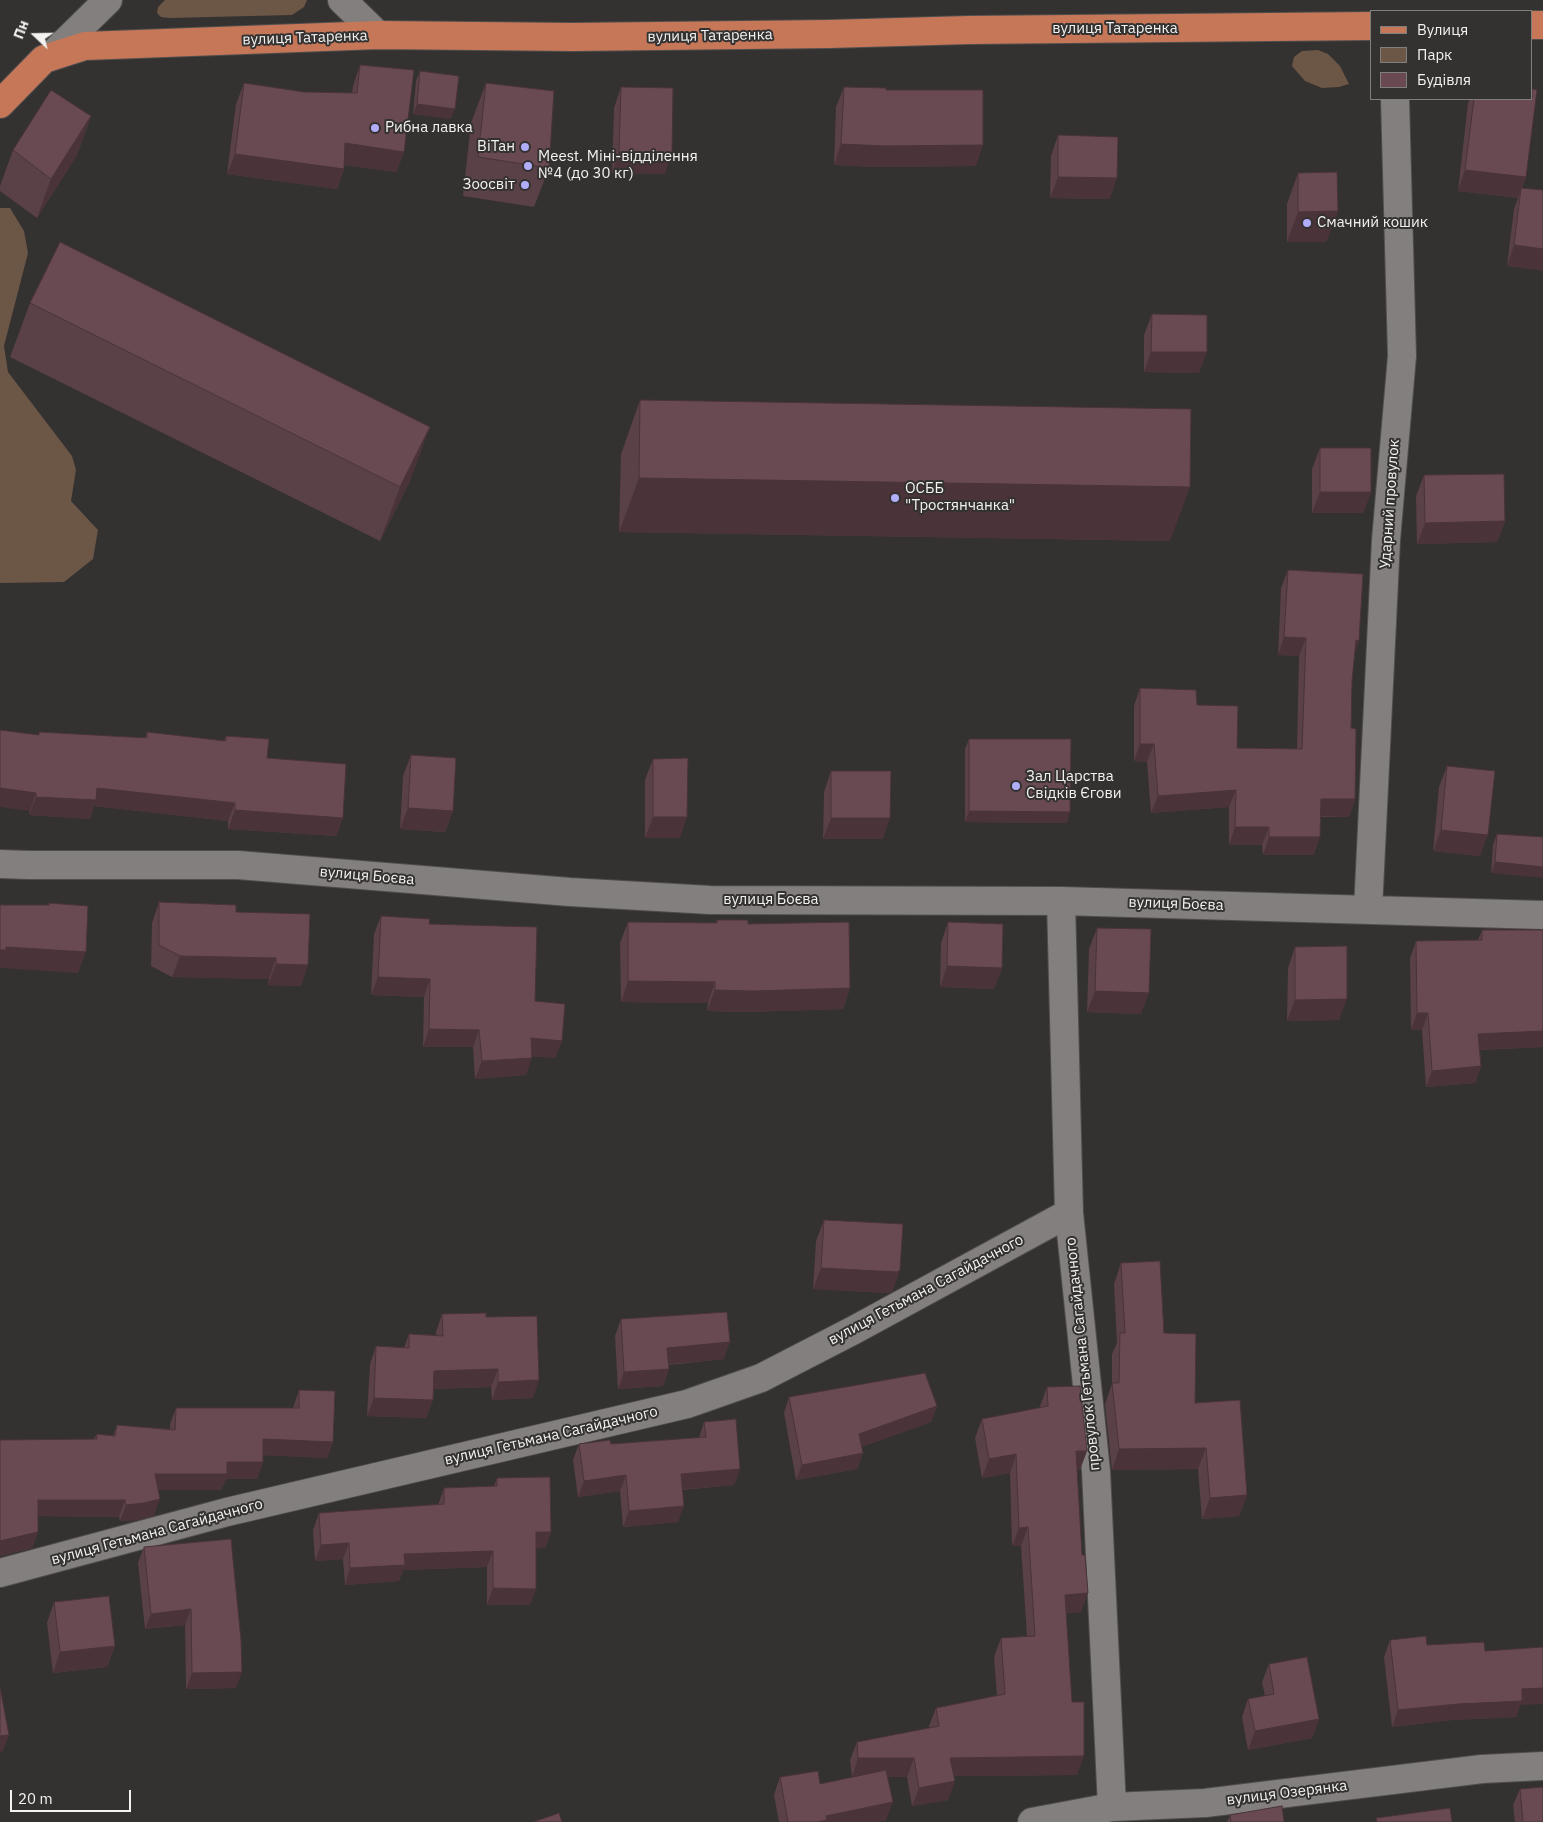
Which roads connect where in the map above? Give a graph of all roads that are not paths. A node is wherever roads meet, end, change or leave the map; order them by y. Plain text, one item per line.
1 (108, 0) edge
2 (342, 0) edge
3 (1370, 26) edge
4 (378, 35) junction
5 (50, 56) junction
6 (1395, 100) edge
7 (0, 104) edge
8 (0, 864) edge
9 (1061, 900) junction
10 (1368, 910) junction
11 (1543, 915) edge
12 (1069, 1213) junction
13 (0, 1574) edge
14 (1543, 1766) edge
15 (1112, 1807) junction
16 (1032, 1822) edge

1 - 5 street
2 - 4 street
3 - 4 main road, вулиця Татаренка
4 - 5 main road, вулиця Татаренка
5 - 7 main road
6 - 10 street, Ударний провулок
8 - 9 street, вулиця Боєва
9 - 10 street, вулиця Боєва
9 - 12 street, провулок Гетьмана Сагайдачного
10 - 11 street, вулиця Боєва
12 - 13 street, вулиця Гетьмана Сагайдачного
12 - 15 street, провулок Гетьмана Сагайдачного
14 - 15 street, вулиця Озерянка
15 - 16 street, вулиця Озерянка

